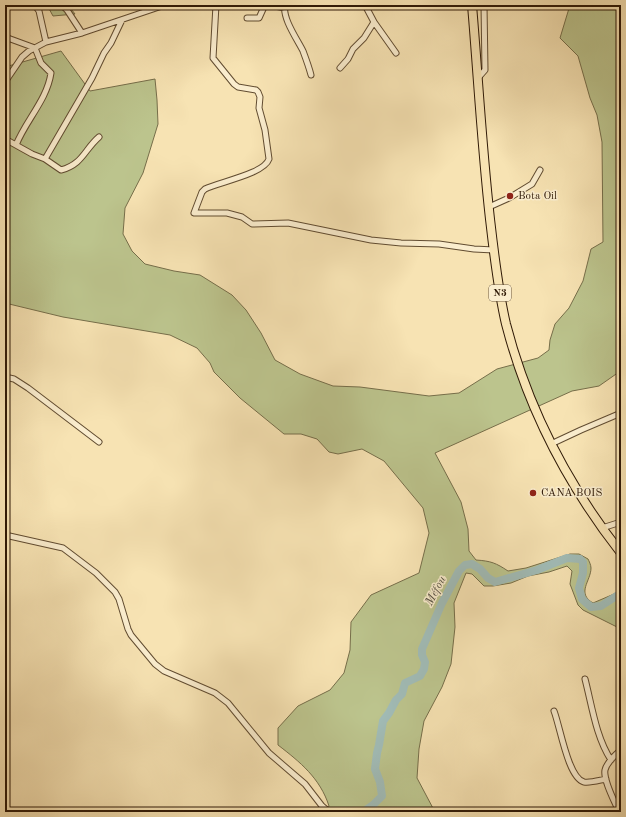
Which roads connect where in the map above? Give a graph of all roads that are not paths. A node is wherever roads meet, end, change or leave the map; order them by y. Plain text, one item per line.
1 (35, 5) edge
2 (62, 5) edge
3 (165, 5) edge
4 (216, 5) edge
5 (270, 5) edge
6 (365, 5) edge
7 (471, 5) edge
8 (484, 5) edge
9 (285, 6) edge
10 (246, 18) dead end
11 (122, 20) junction
12 (374, 22) junction
13 (82, 33) junction
14 (5, 37) edge
15 (46, 42) junction
16 (35, 48) junction
17 (396, 53) dead end
18 (340, 68) dead end
19 (311, 75) dead end
20 (478, 79) junction
21 (5, 82) edge
22 (99, 137) dead end
23 (5, 139) edge
24 (16, 145) junction
25 (45, 159) junction
26 (540, 170) dead end
27 (489, 207) junction
28 (494, 250) junction
29 (5, 377) edge
30 (621, 413) edge
31 (99, 442) dead end
32 (551, 444) junction
33 (621, 522) edge
34 (602, 528) junction
35 (5, 535) edge
36 (621, 553) edge
37 (585, 679) dead end
38 (554, 711) dead end
39 (621, 750) edge
40 (611, 760) junction
41 (606, 779) junction
42 (329, 812) edge
43 (619, 812) edge

1 - 15 street
2 - 13 street
3 - 11 street
4 - 28 street
5 - 9 street
5 - 10 street
6 - 12 street
7 - 20 highway, N3
8 - 20 street
9 - 19 street
11 - 13 street
11 - 25 street
12 - 17 street
12 - 18 street
13 - 15 street
14 - 16 street
15 - 16 street
16 - 21 street
16 - 24 street
20 - 27 highway, N3
22 - 25 street
23 - 24 street
24 - 25 street
26 - 27 street
27 - 28 highway, N3
28 - 32 highway, N3
29 - 31 street
30 - 32 street
32 - 34 highway, N3
33 - 34 street
34 - 36 highway, N3
35 - 42 street
37 - 40 street
38 - 41 street
39 - 40 street
40 - 41 street
41 - 43 street

